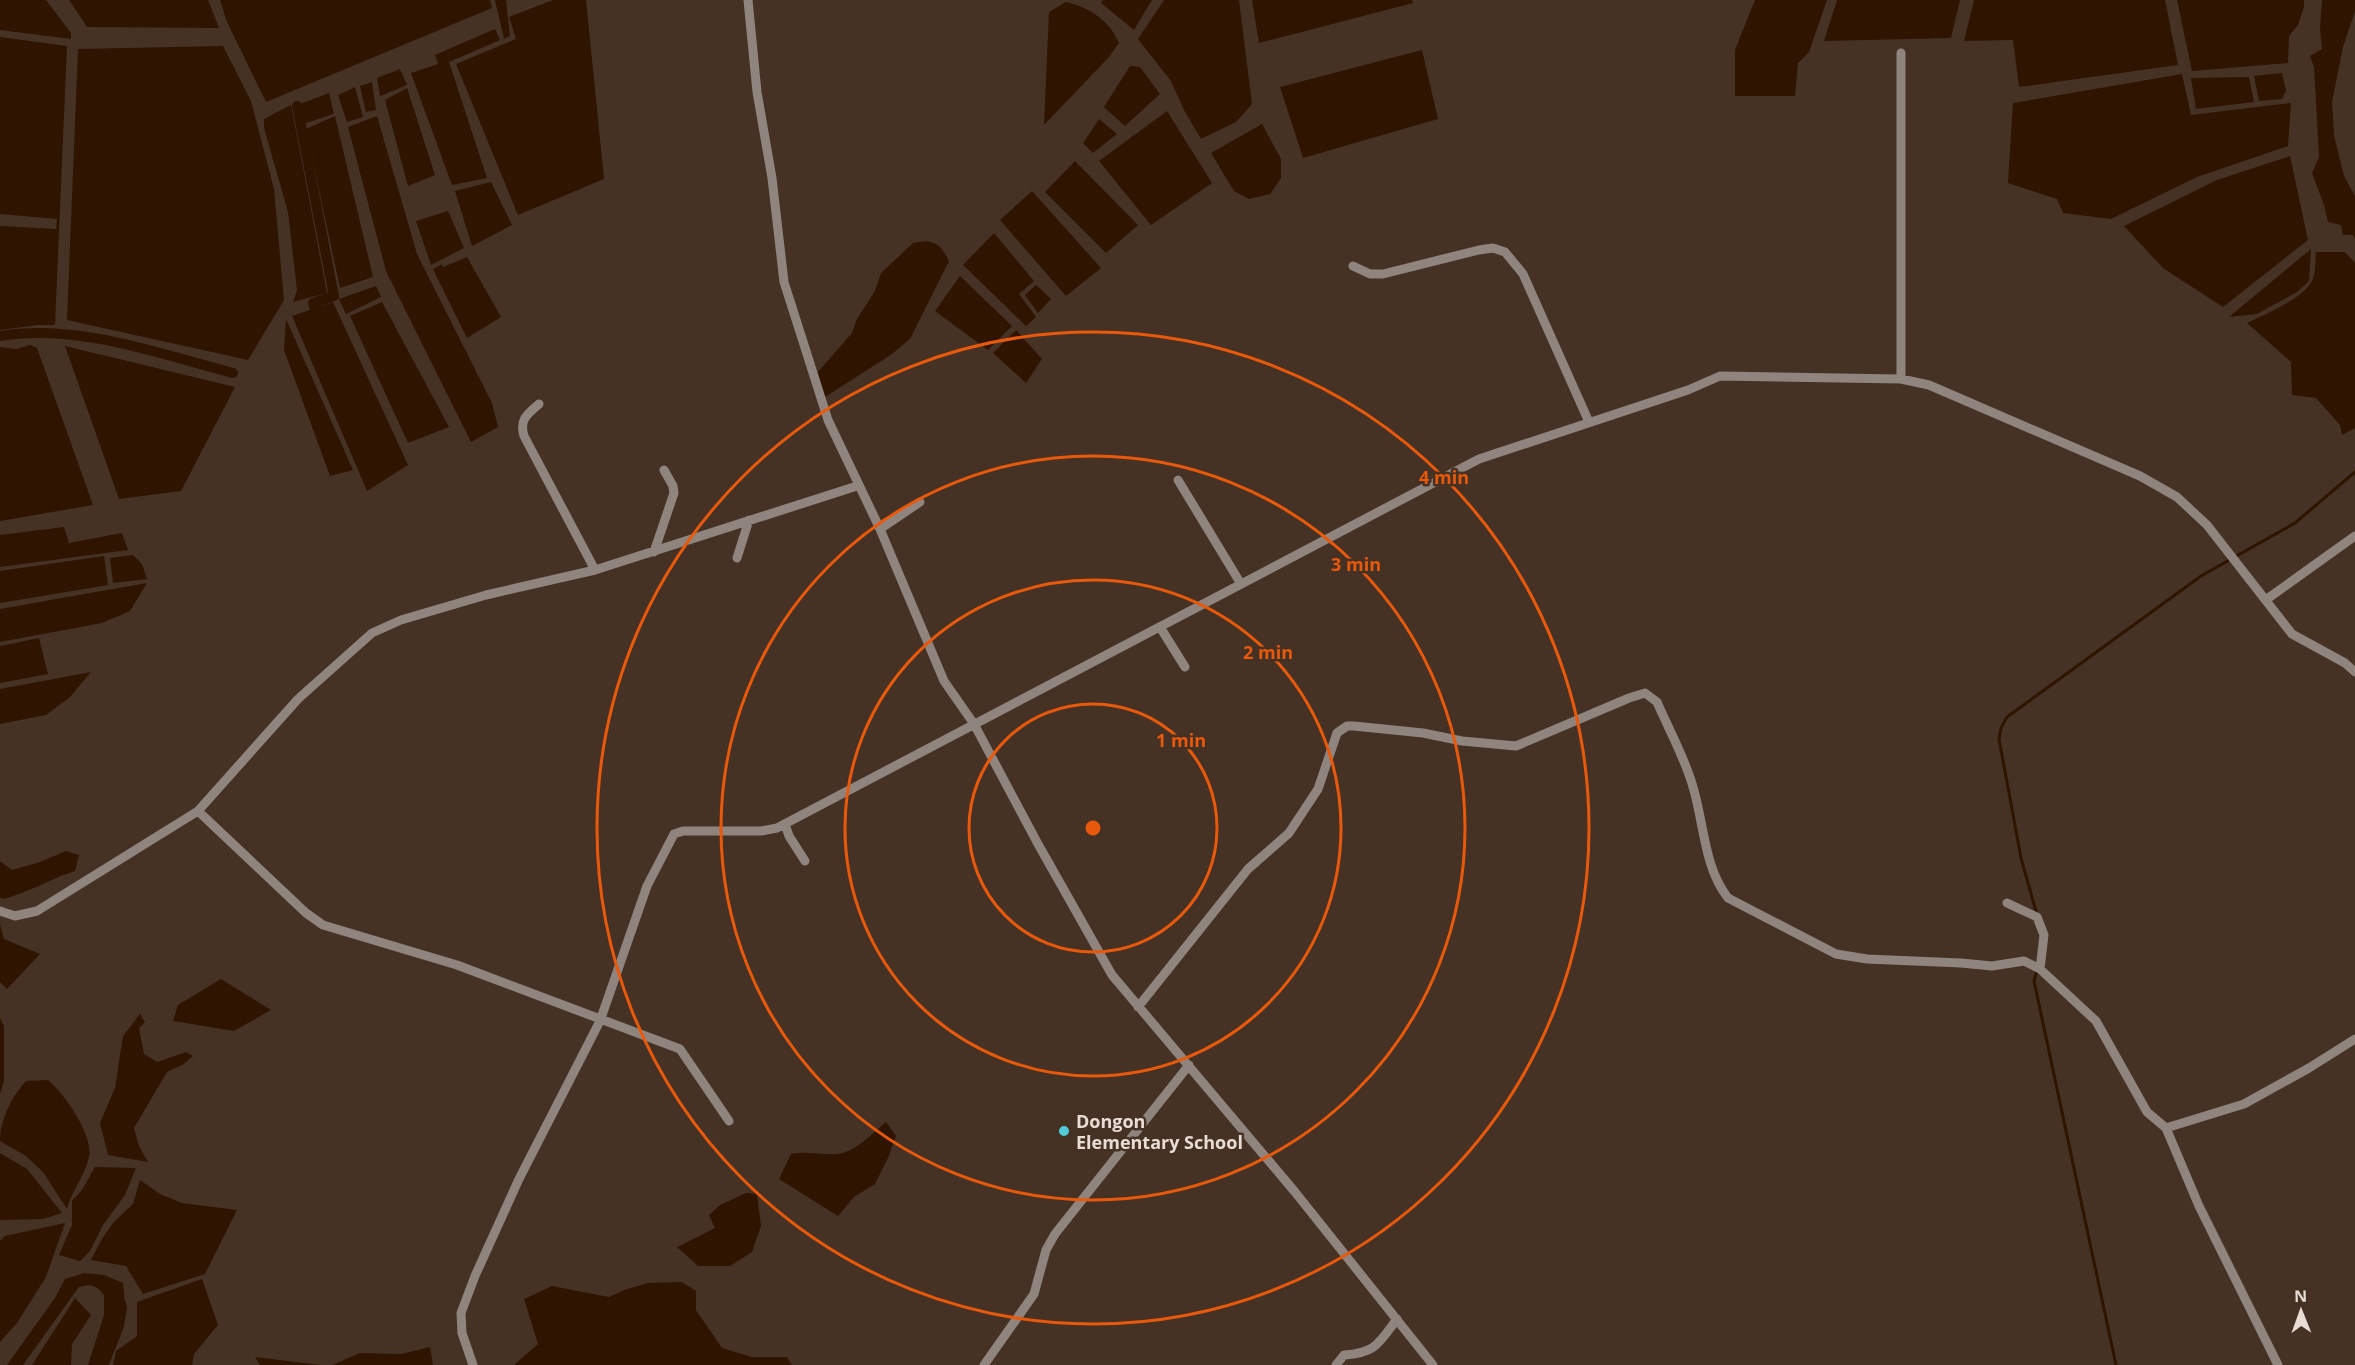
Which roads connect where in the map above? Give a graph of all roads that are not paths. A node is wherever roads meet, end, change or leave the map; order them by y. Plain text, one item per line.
1 (748, 0) edge
2 (1901, 53) dead end
3 (1353, 266) dead end
4 (1901, 379) junction
5 (539, 404) dead end
6 (1588, 422) junction
7 (664, 470) dead end
8 (1178, 480) dead end
9 (857, 486) junction
10 (920, 502) dead end
11 (749, 520) junction
12 (880, 529) junction
13 (2355, 536) edge
14 (654, 552) junction
15 (737, 558) dead end
16 (595, 570) junction
17 (1241, 584) junction
18 (2267, 599) junction
19 (1160, 627) junction
20 (1185, 667) dead end
21 (2355, 672) edge
22 (974, 724) junction
23 (198, 811) junction
24 (785, 824) junction
25 (805, 861) dead end
26 (2007, 903) dead end
27 (0, 910) edge
28 (2040, 969) junction
29 (1138, 1006) junction
30 (600, 1021) junction
31 (2355, 1039) edge
32 (1189, 1065) junction
33 (729, 1121) dead end
34 (2166, 1128) junction
35 (1397, 1319) junction
36 (473, 1365) edge
37 (984, 1365) edge
38 (1336, 1365) edge
39 (1433, 1365) edge
40 (2278, 1365) edge

1 - 9 street
2 - 4 street
3 - 6 street
4 - 6 street
4 - 18 street
5 - 16 street
6 - 17 street
7 - 14 street
8 - 17 street
9 - 11 street
9 - 12 street
10 - 12 street
11 - 14 street
11 - 15 street
12 - 22 street
13 - 18 street
14 - 16 street
16 - 23 street
17 - 19 street
18 - 21 street
19 - 20 street
19 - 22 street
22 - 24 street
22 - 29 street
23 - 27 street
23 - 30 street
24 - 25 street
24 - 30 street
26 - 28 street
28 - 29 street
28 - 34 street
29 - 32 street
30 - 33 street
30 - 36 street
31 - 34 street
32 - 35 street
32 - 37 street
34 - 40 street
35 - 38 street
35 - 39 street

